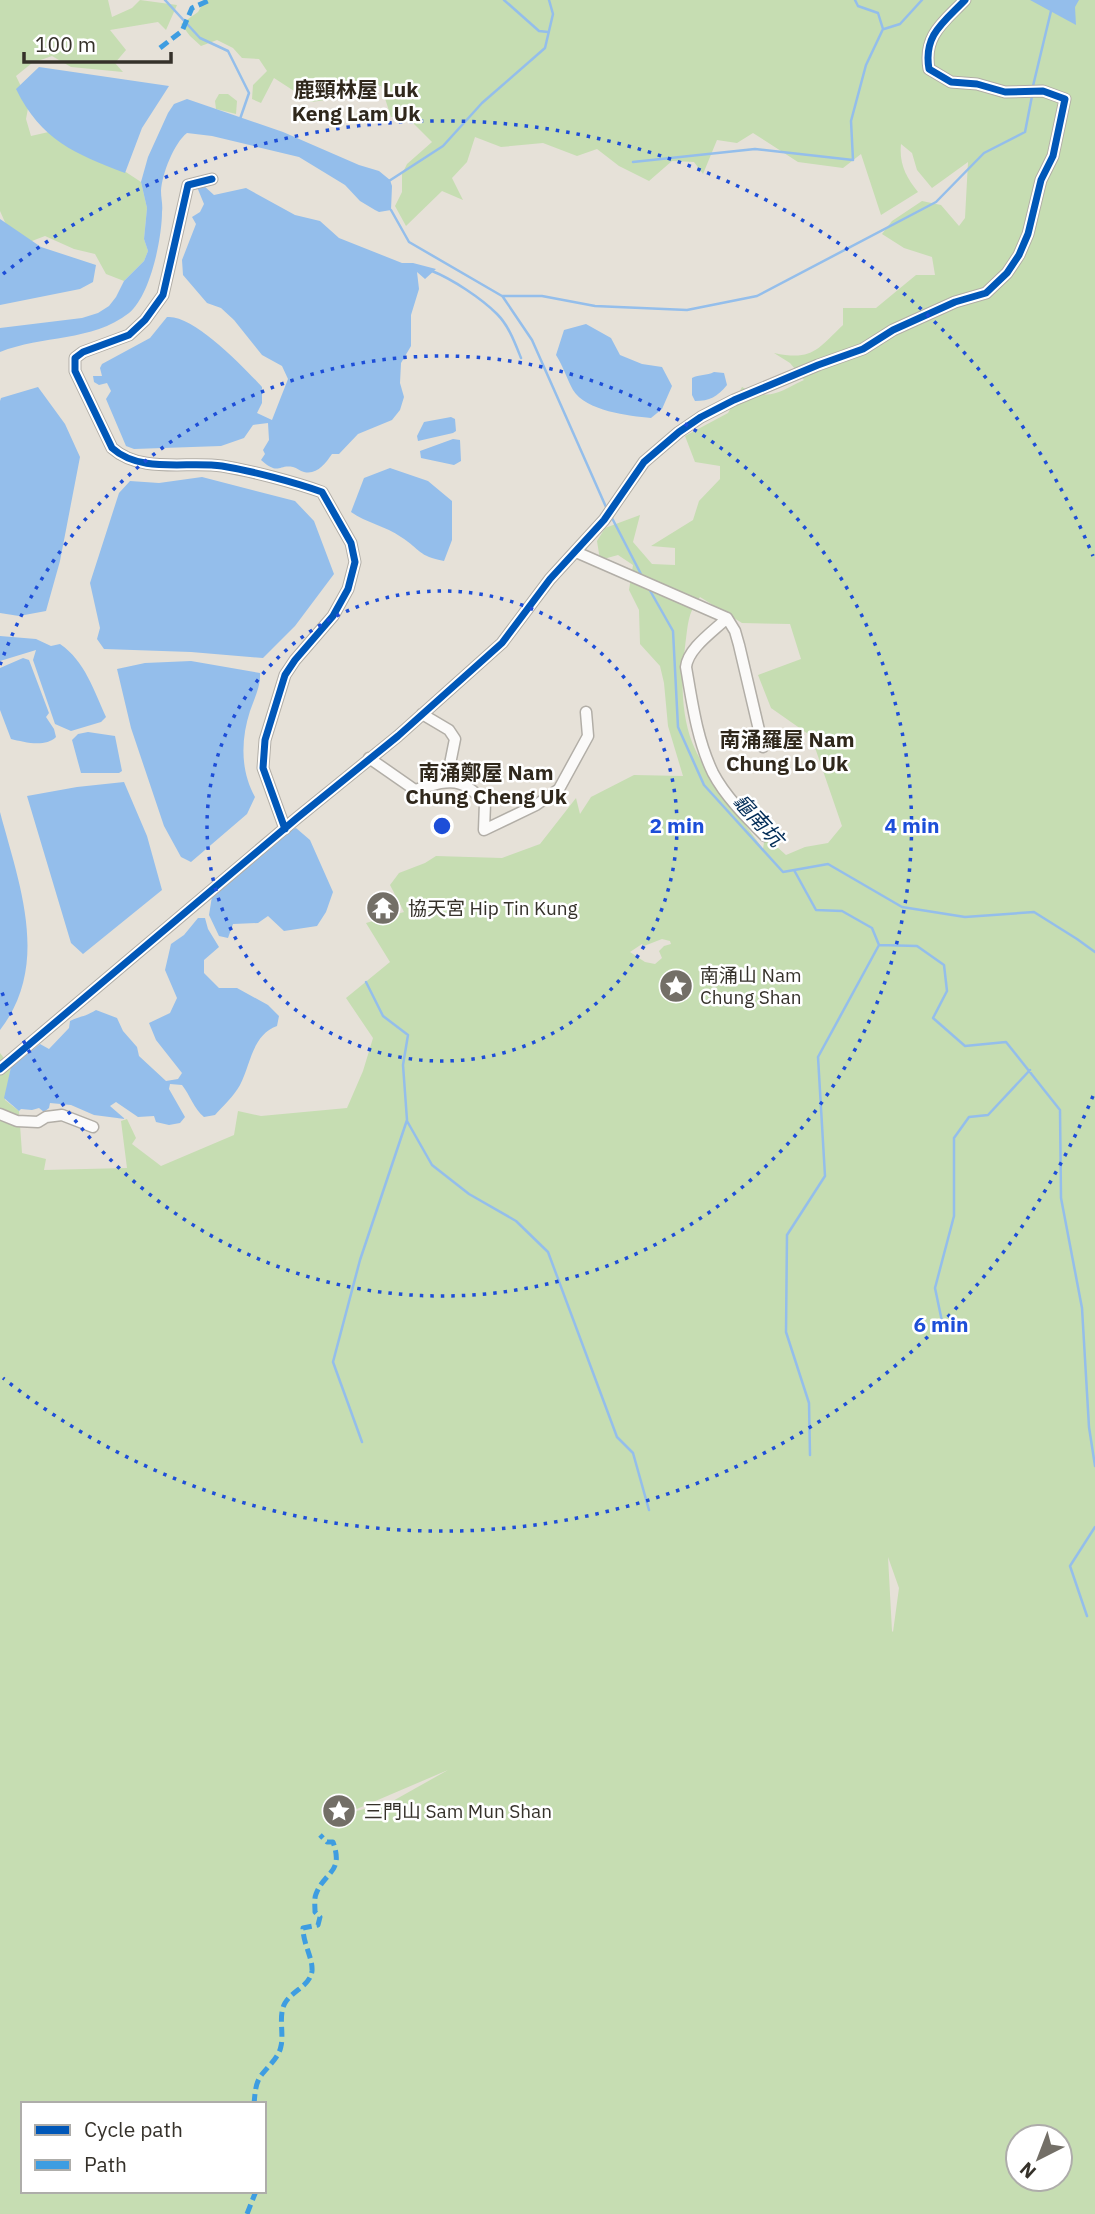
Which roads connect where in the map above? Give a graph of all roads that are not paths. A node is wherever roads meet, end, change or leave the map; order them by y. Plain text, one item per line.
1 (965, 0) edge
2 (212, 179) dead end
3 (576, 552) junction
4 (727, 618) junction
5 (586, 712) dead end
6 (422, 714) junction
7 (763, 747) dead end
8 (369, 758) junction
9 (443, 782) junction
10 (285, 829) junction
11 (765, 836) dead end
12 (0, 1070) edge
13 (0, 1114) edge
14 (93, 1128) dead end

1 - 3 street
2 - 10 street
3 - 4 street
3 - 6 street
4 - 7 street
4 - 11 street
5 - 9 street
6 - 8 street
6 - 9 street
8 - 9 street
8 - 10 street
10 - 12 street
13 - 14 street

